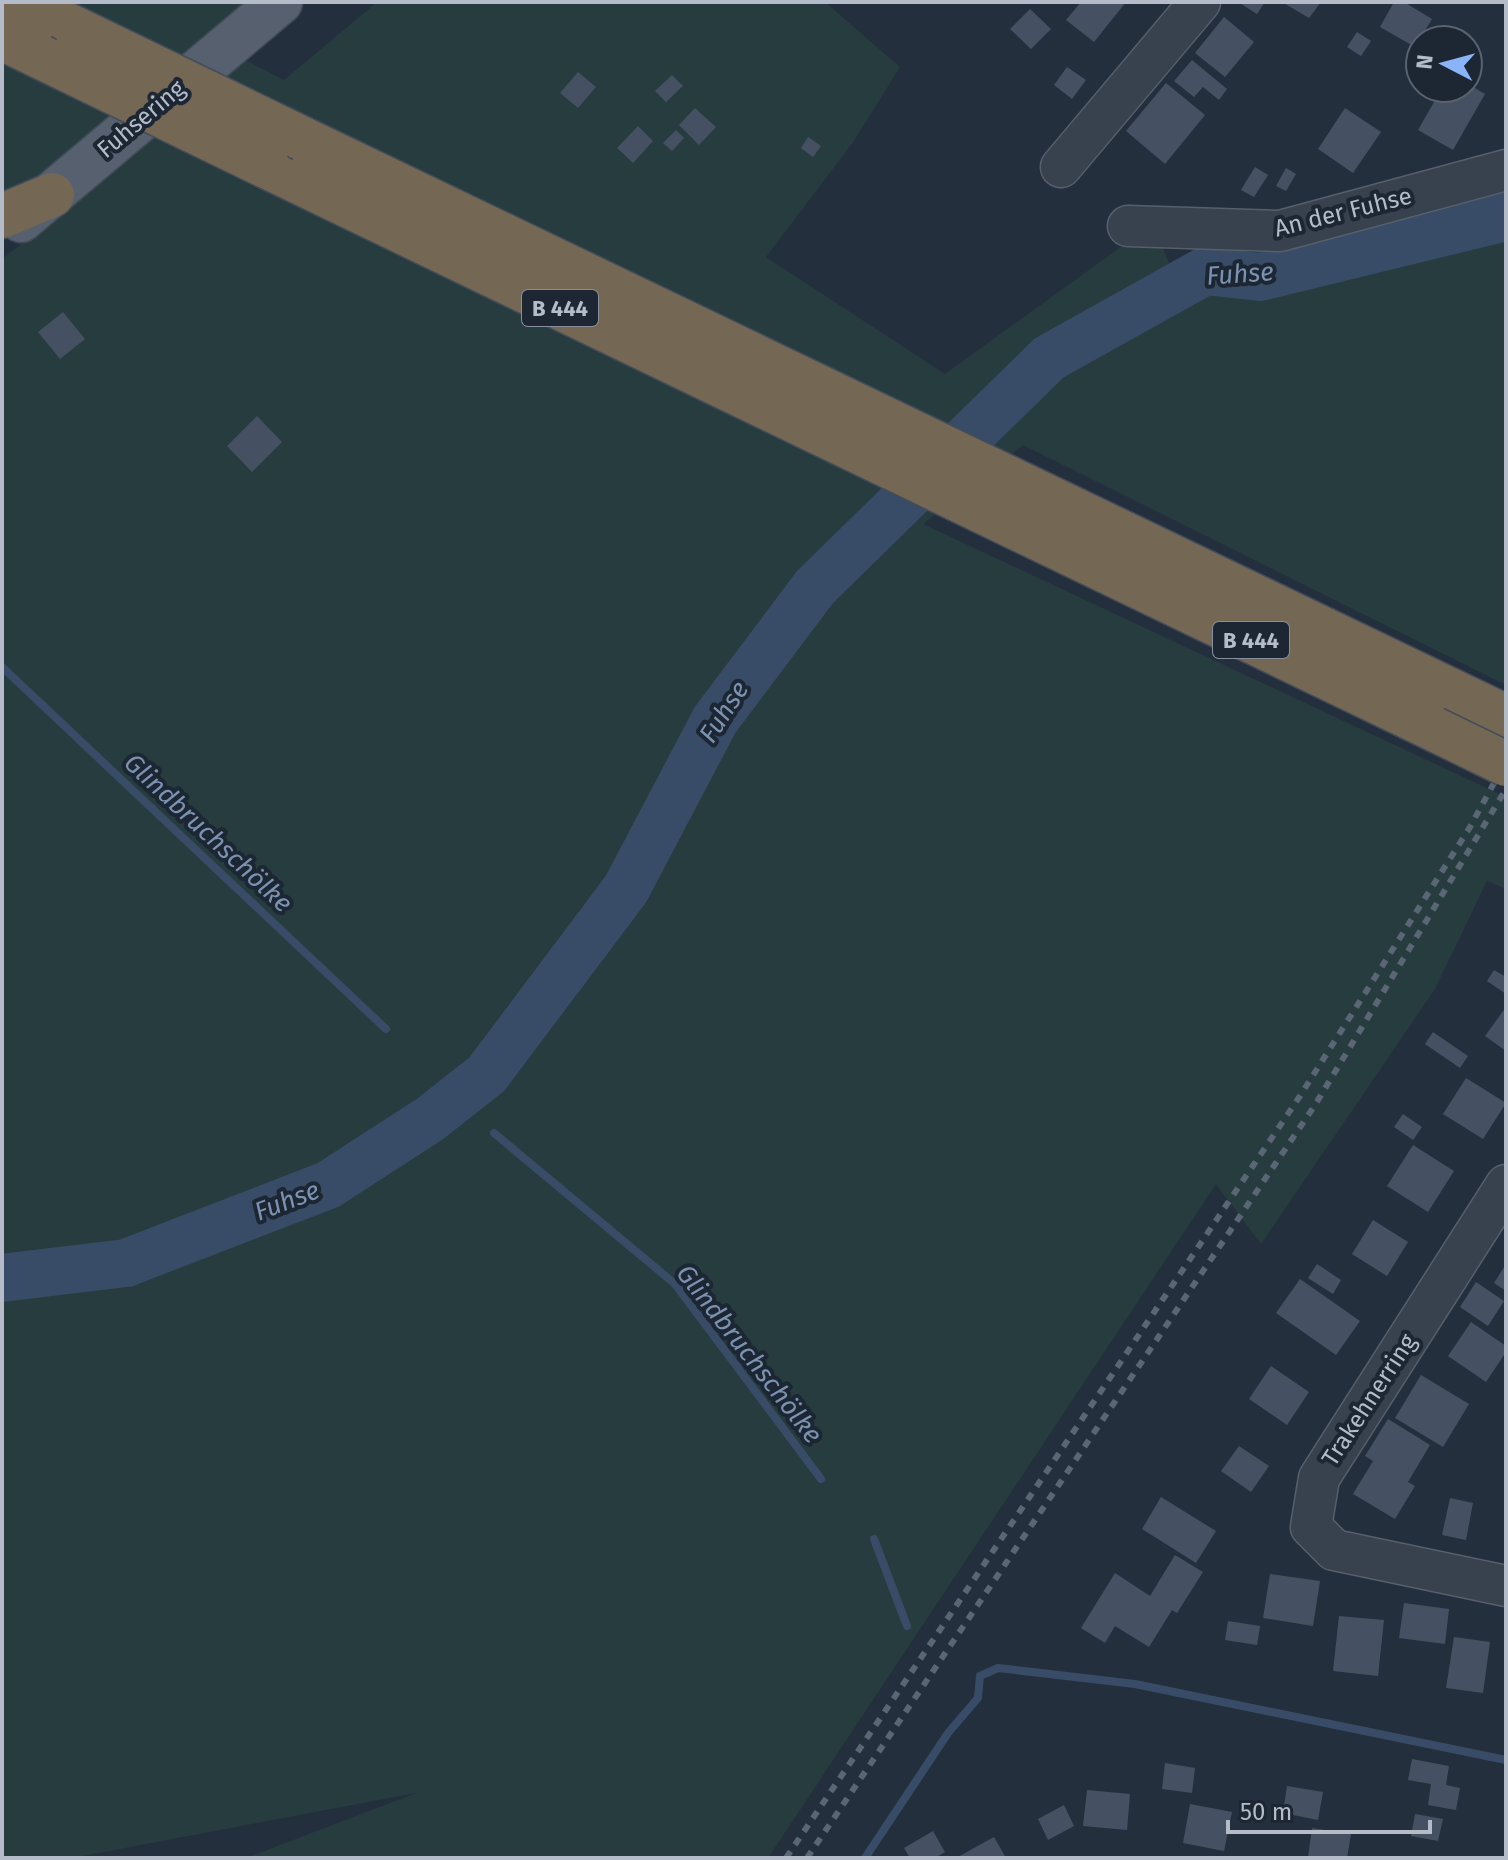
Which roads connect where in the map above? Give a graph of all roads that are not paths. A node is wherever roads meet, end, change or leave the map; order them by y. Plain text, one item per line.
1 (20, 2) edge
2 (280, 2) edge
3 (1200, 2) edge
4 (2, 38) edge
5 (1061, 167) dead end
6 (1506, 170) edge
7 (52, 195) junction
8 (2, 216) edge
9 (1128, 226) dead end
10 (2, 235) edge
11 (866, 432) junction
12 (1444, 710) junction
13 (1506, 717) edge
14 (1506, 764) edge
15 (1506, 1185) edge
16 (1506, 1586) edge

1 - 11 highway, B 444, bridge
2 - 7 main road, Fuhsering
3 - 5 street
4 - 11 highway, B 444, bridge
6 - 9 street, An der Fuhse
7 - 8 highway
7 - 10 main road, Fuhsering
11 - 12 highway, B 444
12 - 13 highway, B 444
12 - 14 highway, B 444, bridge
15 - 16 street, Trakehnerring

